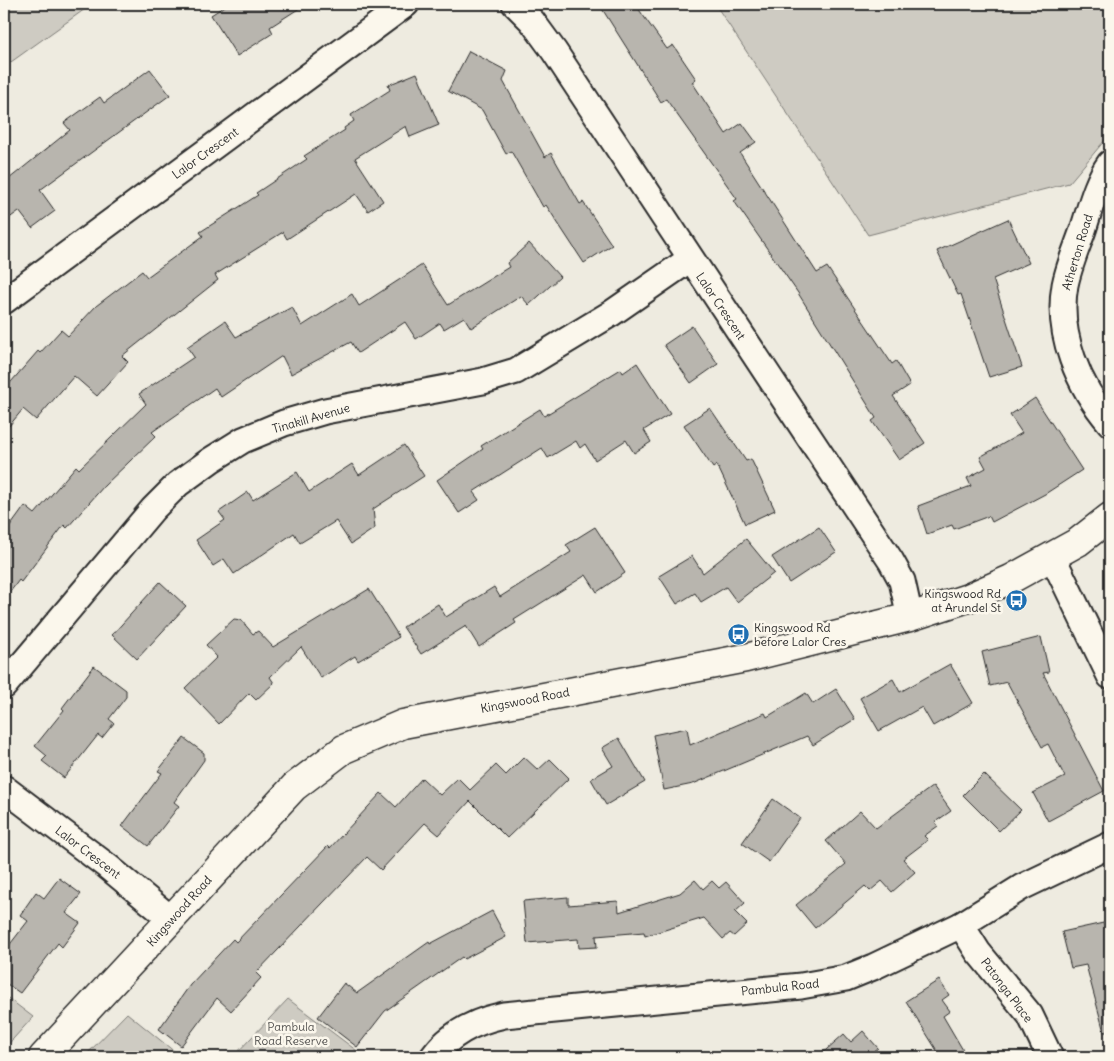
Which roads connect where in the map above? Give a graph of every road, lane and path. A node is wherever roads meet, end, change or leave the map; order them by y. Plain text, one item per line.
1 (406, 4) edge
2 (515, 4) edge
3 (1110, 163) edge
4 (690, 259) junction
5 (4, 302) edge
6 (1110, 423) edge
7 (1110, 518) edge
8 (1052, 556) junction
9 (910, 617) junction
10 (1110, 676) edge
11 (4, 686) edge
12 (4, 788) edge
13 (1110, 845) edge
14 (171, 919) junction
15 (961, 925) junction
16 (43, 1057) edge
17 (433, 1057) edge
18 (1050, 1057) edge

1 - 5 street, Lalor Crescent
2 - 4 street, Lalor Crescent
3 - 6 street, Atherton Road
4 - 9 street, Lalor Crescent
4 - 11 street, Tinakill Avenue
7 - 8 street, Kingswood Road
8 - 9 street, Kingswood Road
8 - 10 street
9 - 14 street, Kingswood Road
12 - 14 street, Lalor Crescent
13 - 15 street, Pambula Road
14 - 16 street, Kingswood Road
15 - 17 street, Pambula Road
15 - 18 street, Patonga Place

